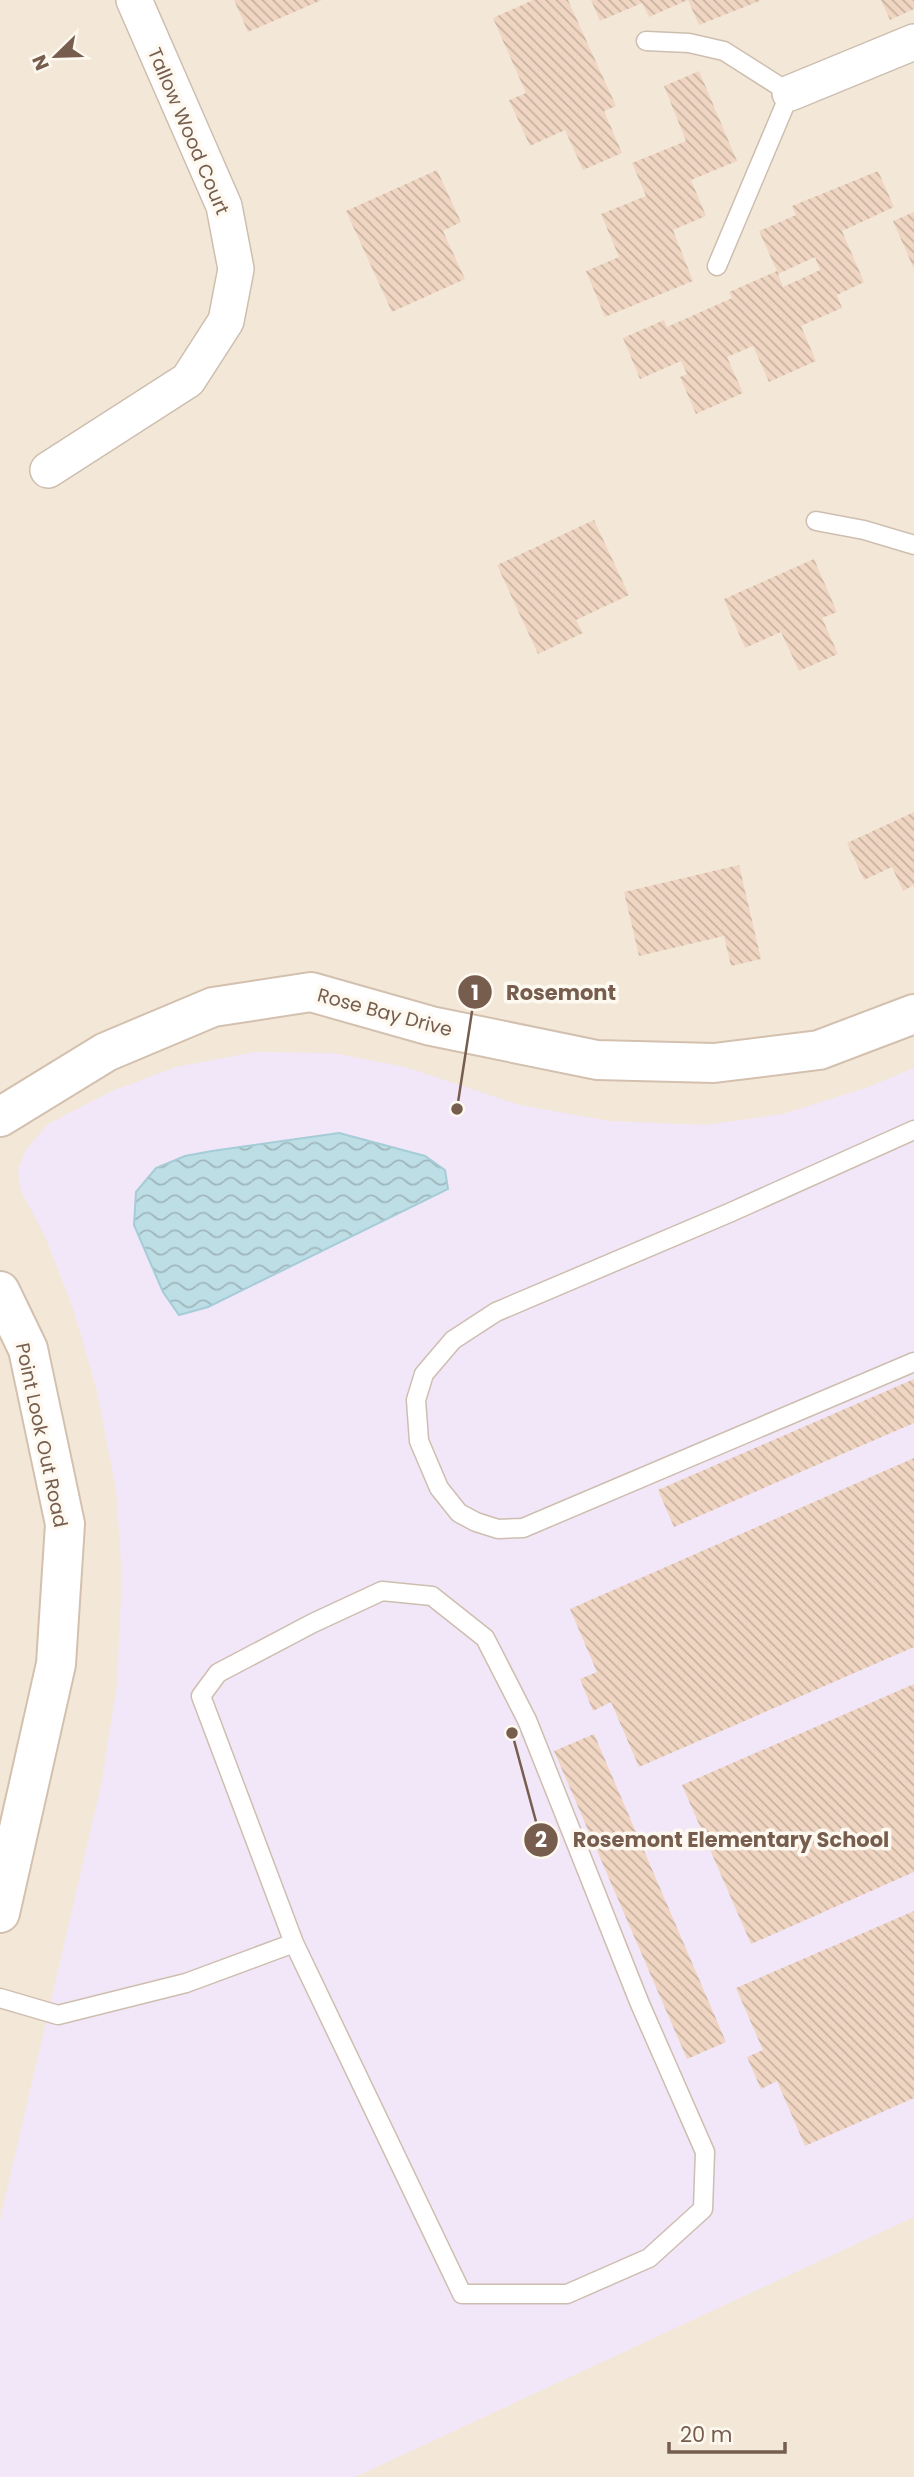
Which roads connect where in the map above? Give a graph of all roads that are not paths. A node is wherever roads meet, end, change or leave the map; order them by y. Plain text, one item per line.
1 (134, 0) edge
2 (646, 41) dead end
3 (914, 42) edge
4 (790, 93) junction
5 (717, 266) dead end
6 (48, 470) dead end
7 (816, 521) dead end
8 (914, 545) edge
9 (914, 1014) edge
10 (0, 1117) edge
11 (914, 1130) edge
12 (0, 1292) edge
13 (914, 1362) edge
14 (0, 1913) edge
15 (294, 1943) junction
16 (0, 1998) edge

1 - 6 street, Tallow Wood Court
2 - 4 lane
3 - 4 street
4 - 5 lane
7 - 8 lane
9 - 10 street, Rose Bay Drive
11 - 13 lane
12 - 14 street, Point Look Out Road
15 - 15 lane
15 - 16 lane

